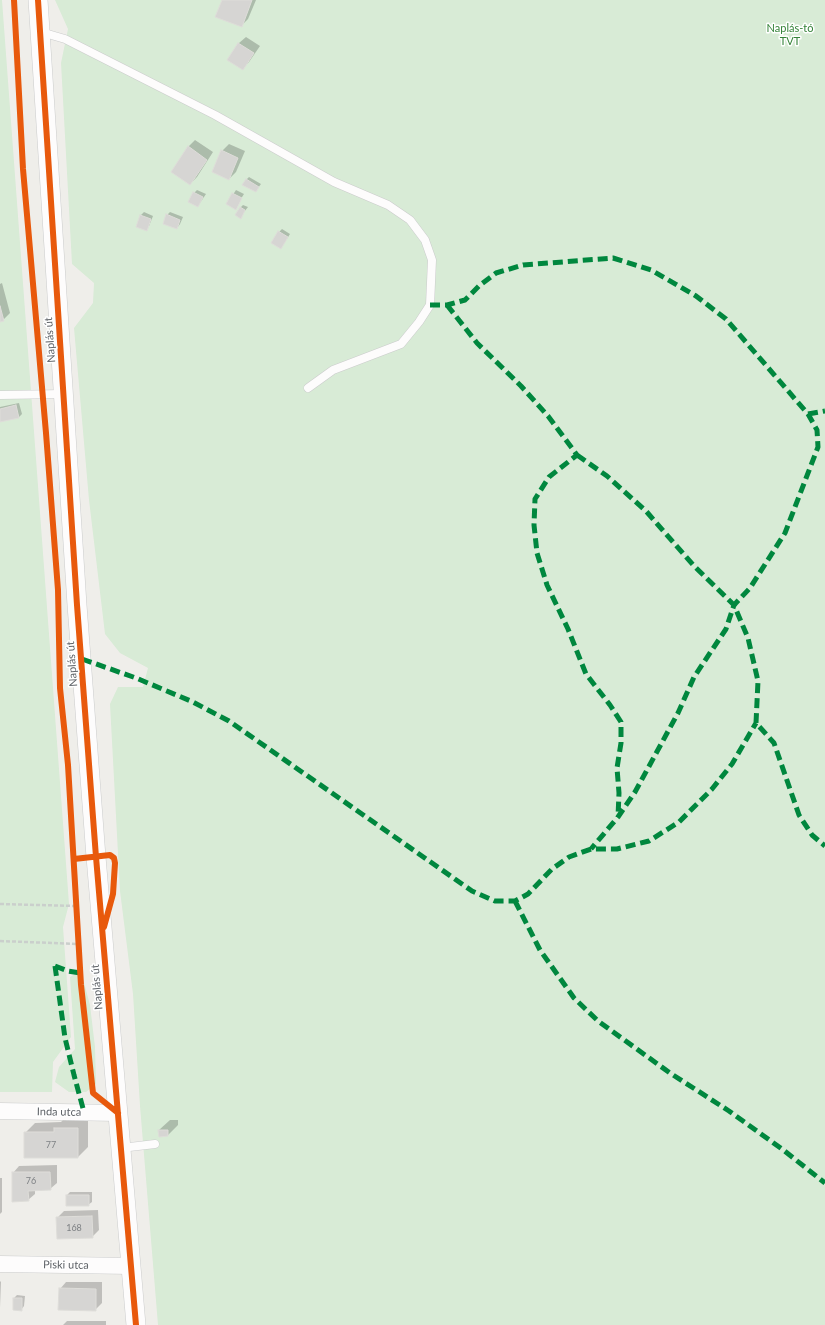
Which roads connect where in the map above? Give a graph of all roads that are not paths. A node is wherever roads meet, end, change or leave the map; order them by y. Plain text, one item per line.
1 (38, 0) edge
2 (40, 32) junction
3 (308, 388) dead end
4 (64, 394) junction
5 (0, 395) edge
6 (0, 1111) edge
7 (118, 1112) junction
8 (155, 1144) dead end
9 (122, 1148) junction
10 (0, 1264) edge
11 (131, 1266) junction
12 (136, 1325) edge

1 - 2 street, Naplás út
2 - 3 lane
2 - 4 street, Naplás út
4 - 5 lane
4 - 7 street, Naplás út
6 - 7 street, Inda utca
7 - 9 street, Naplás út
8 - 9 lane
9 - 11 street, Naplás út
10 - 11 street, Piski utca
11 - 12 street, Naplás út

